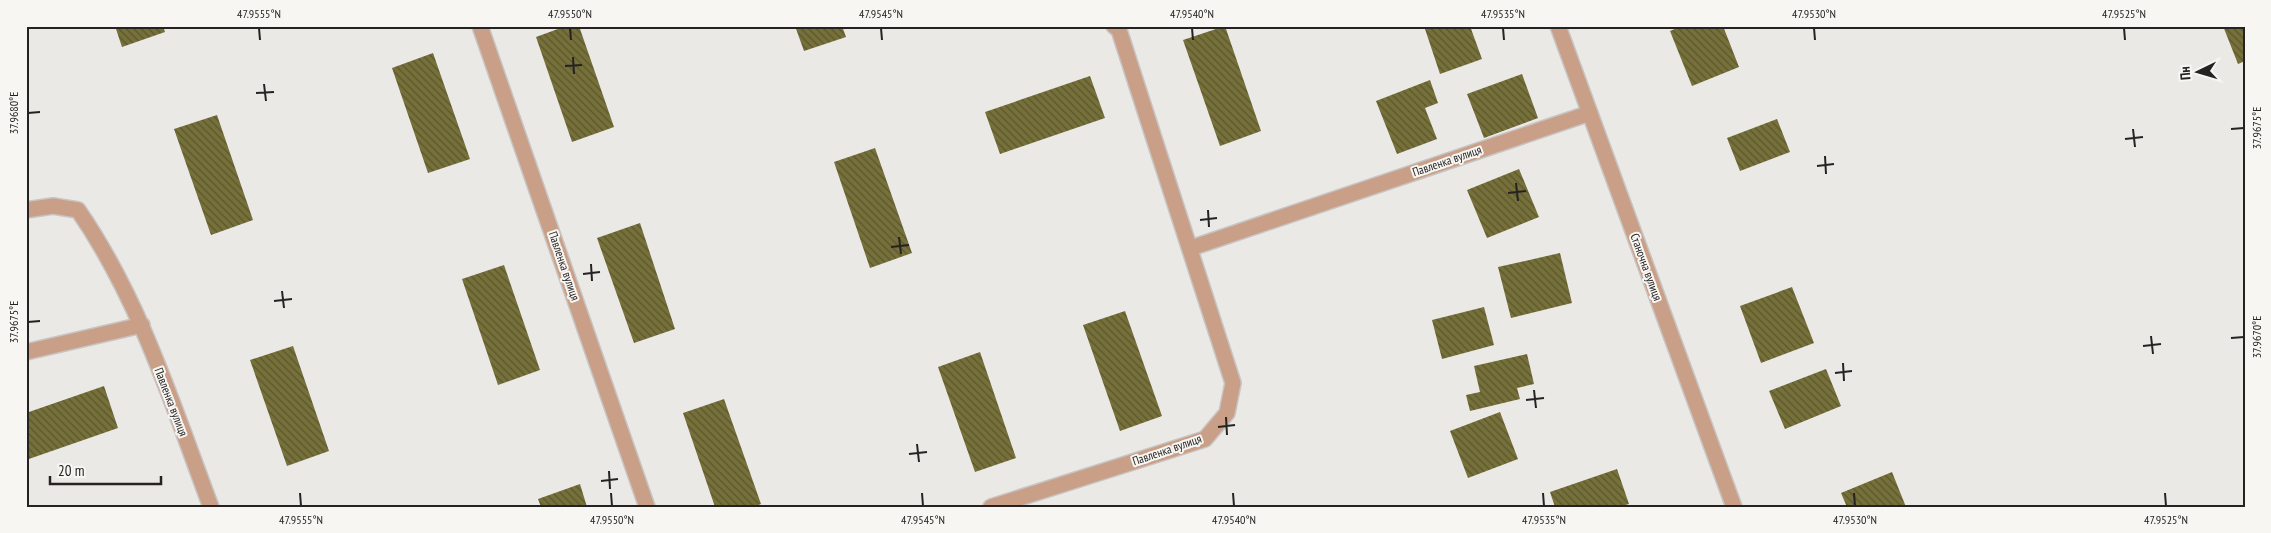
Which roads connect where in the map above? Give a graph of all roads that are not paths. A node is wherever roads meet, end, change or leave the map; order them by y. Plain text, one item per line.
1 (480, 26) edge
2 (1114, 26) edge
3 (1558, 26) edge
4 (1590, 113) junction
5 (26, 210) edge
6 (1190, 248) junction
7 (142, 325) junction
8 (26, 352) edge
9 (211, 507) edge
10 (648, 507) edge
11 (991, 507) edge
12 (1734, 507) edge

1 - 10 street, Павленка вулиця
2 - 6 street, Павленка вулиця
3 - 4 street, Станочна вулиця
4 - 6 street, Павленка вулиця
4 - 12 street, Станочна вулиця
5 - 7 street, Павленка вулиця
6 - 11 street, Павленка вулиця
7 - 8 street
7 - 9 street, Павленка вулиця

